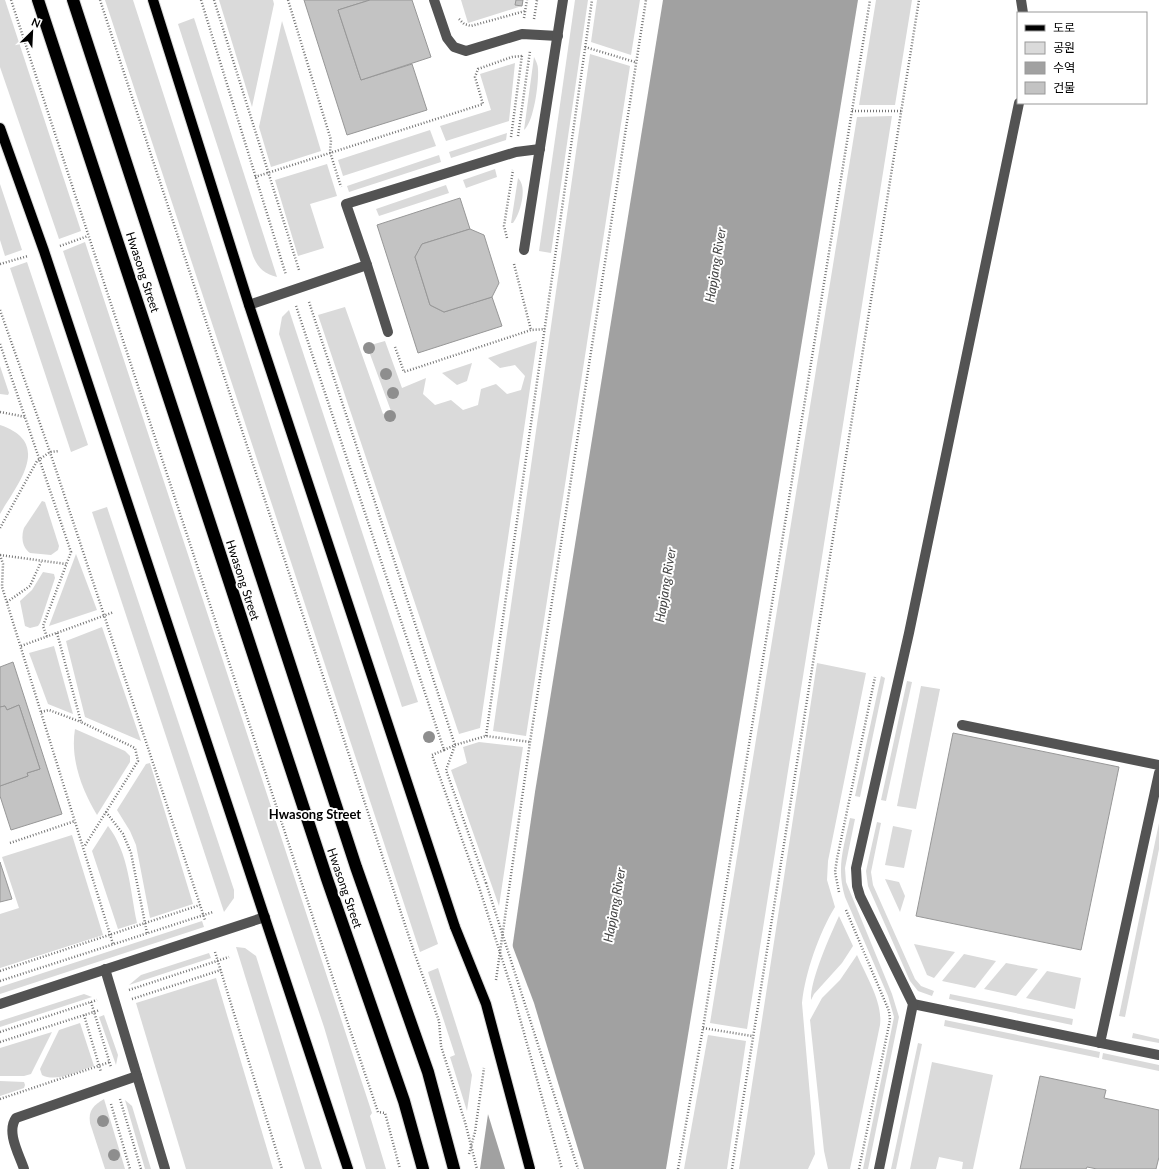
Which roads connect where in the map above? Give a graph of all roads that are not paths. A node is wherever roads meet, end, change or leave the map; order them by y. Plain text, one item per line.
1 (38, 0) edge
2 (73, 0) edge
3 (153, 0) edge
4 (434, 0) edge
5 (563, 0) edge
6 (1022, 0) edge
7 (1023, 12) edge
8 (558, 36) junction
9 (1019, 104) edge
10 (0, 128) edge
11 (540, 149) junction
12 (524, 250) dead end
13 (367, 265) junction
14 (249, 304) junction
15 (388, 332) road end
16 (962, 725) dead end
17 (1159, 765) edge
18 (1159, 773) edge
19 (264, 917) junction
20 (105, 969) junction
21 (0, 1004) edge
22 (913, 1004) junction
23 (1100, 1042) junction
24 (1159, 1055) edge
25 (137, 1076) junction
26 (24, 1169) edge
27 (165, 1169) edge
28 (348, 1169) edge
29 (422, 1169) edge
30 (454, 1169) edge
31 (530, 1169) edge
32 (879, 1169) edge

1 - 29 highway, Hwasong Street
2 - 30 highway, Hwasong Street
3 - 14 main road
4 - 8 street
5 - 8 street
6 - 7 street
8 - 11 street
9 - 22 street
10 - 19 main road
11 - 12 street
11 - 13 street
13 - 14 street
13 - 15 street
14 - 31 main road, bridge
16 - 17 street
18 - 23 street
19 - 20 street
19 - 28 main road
20 - 21 street
20 - 25 street
22 - 23 street
22 - 32 street
23 - 24 street
25 - 26 street
25 - 27 street

